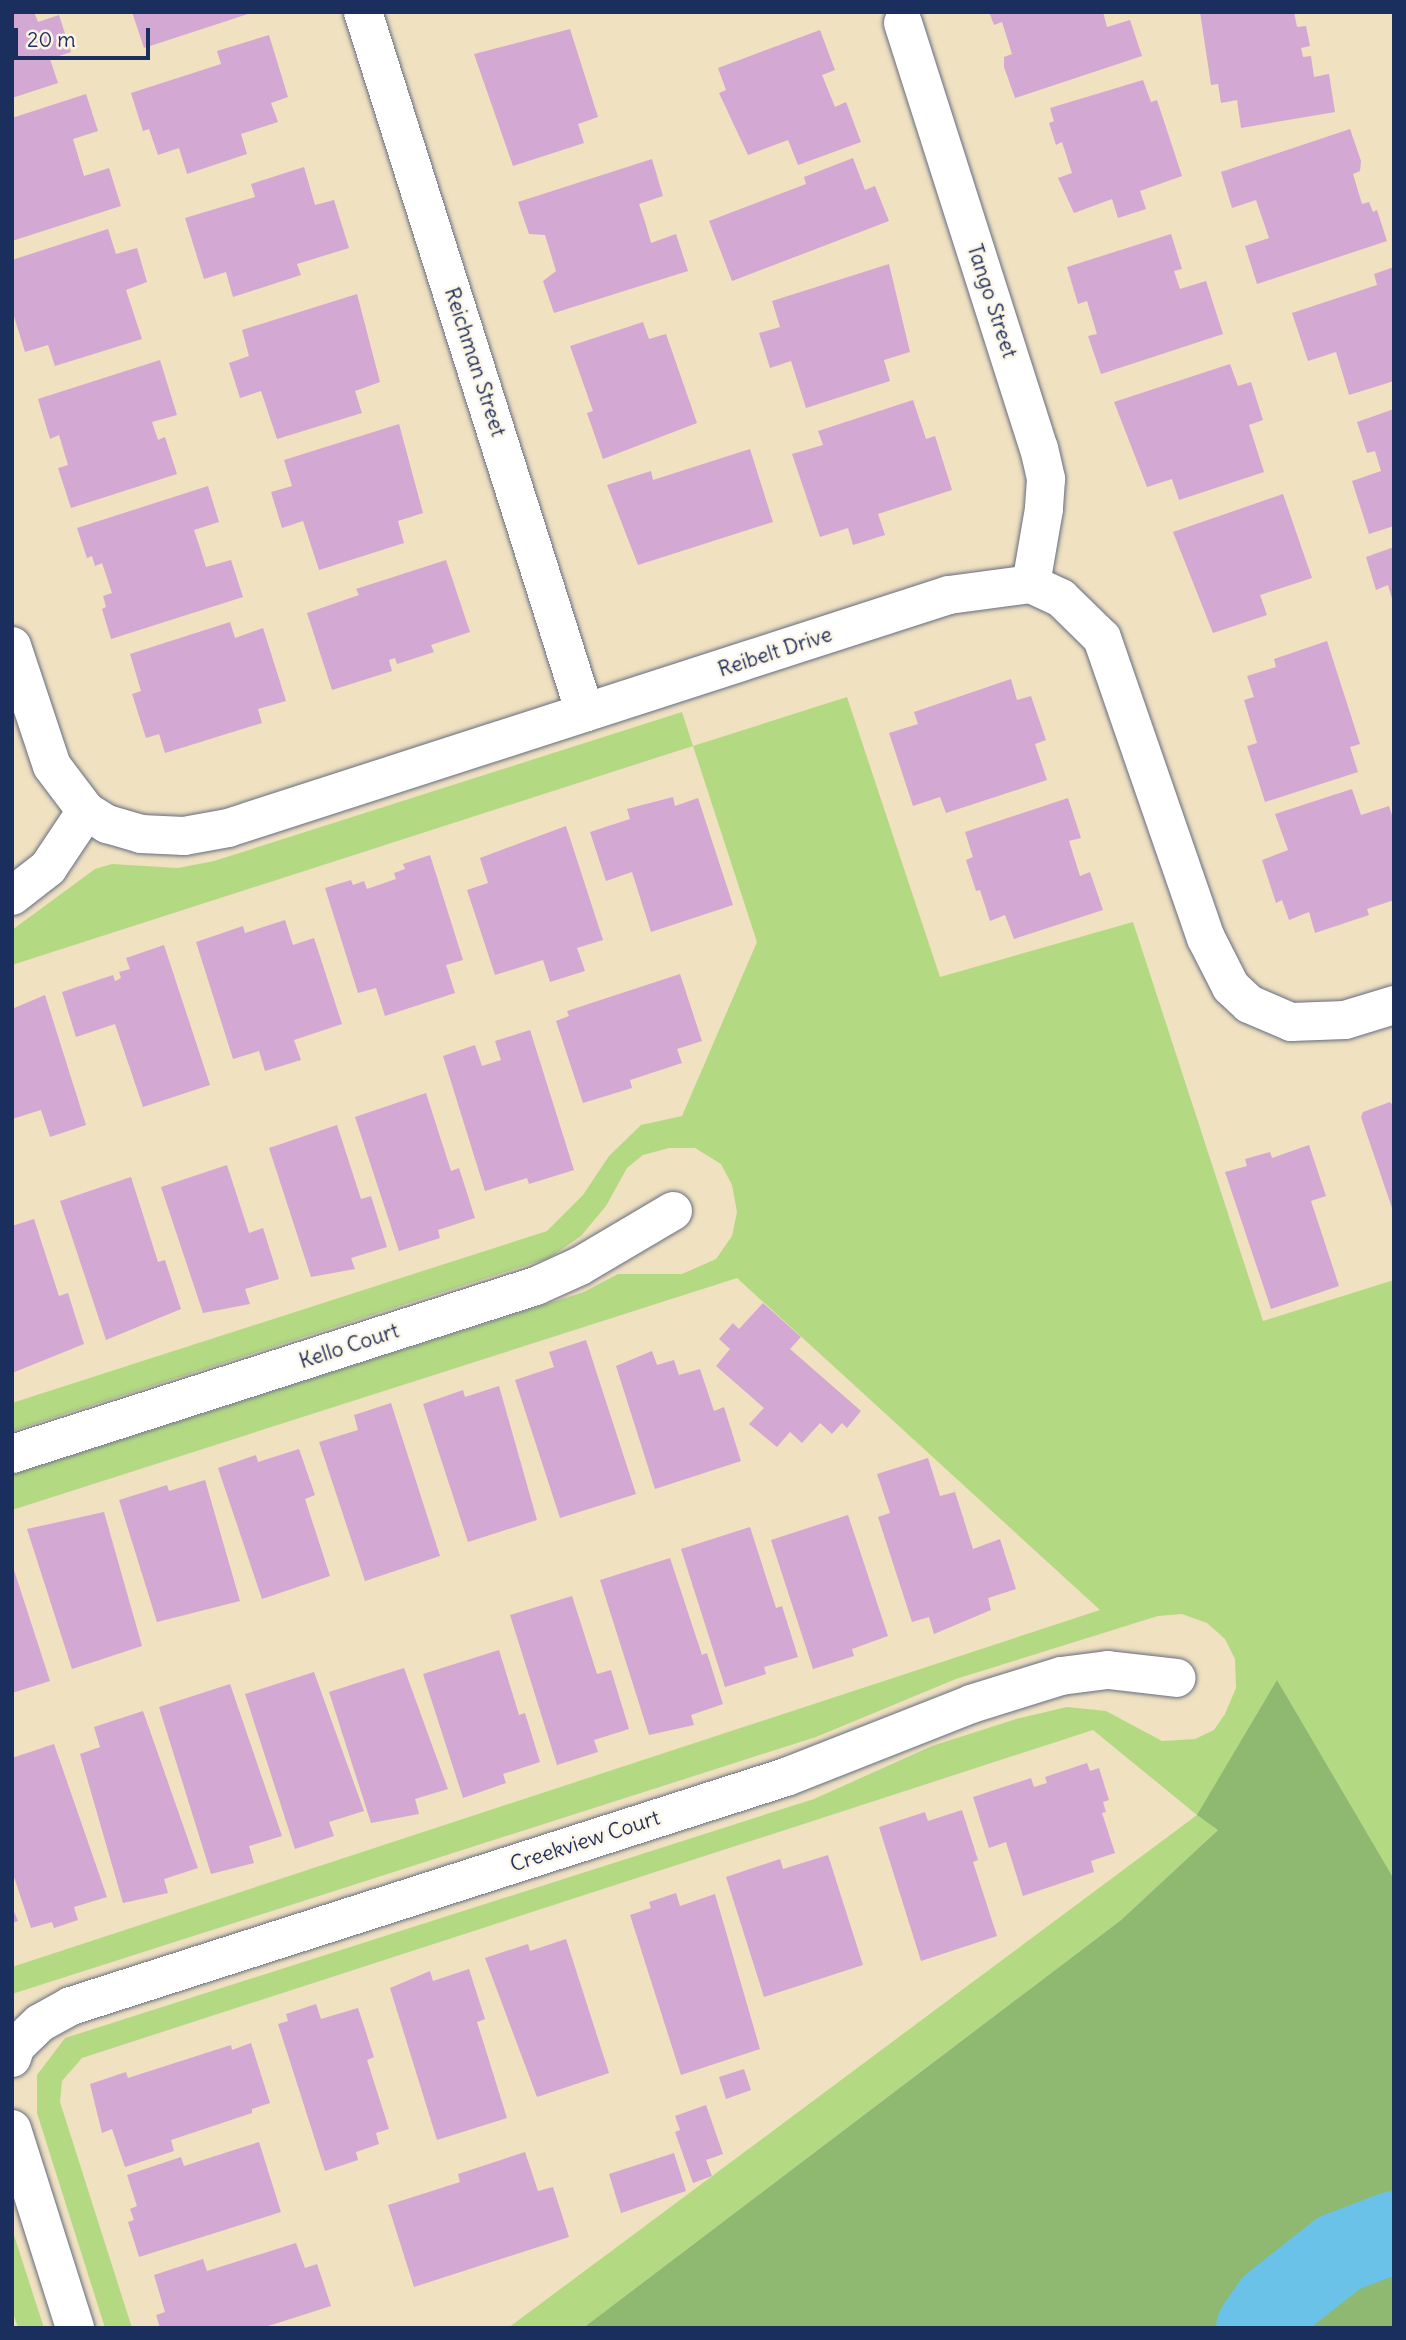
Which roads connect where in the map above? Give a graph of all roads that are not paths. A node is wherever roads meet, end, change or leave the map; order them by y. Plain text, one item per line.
1 (363, 12) edge
2 (903, 23) dead end
3 (1031, 584) junction
4 (12, 646) edge
5 (585, 713) junction
6 (86, 811) junction
7 (12, 896) edge
8 (1394, 1005) edge
9 (673, 1211) dead end
10 (12, 1454) edge
11 (1177, 1678) dead end
12 (12, 2058) edge
13 (12, 2129) edge
14 (75, 2328) edge

1 - 5 street, Reichman Street
2 - 3 street, Tango Street
3 - 5 street, Reibelt Drive
3 - 8 street
4 - 6 street, Reibelt Drive
5 - 6 street, Reibelt Drive
6 - 7 street
9 - 10 street, Kello Court
11 - 12 street, Creekview Court
13 - 14 street

